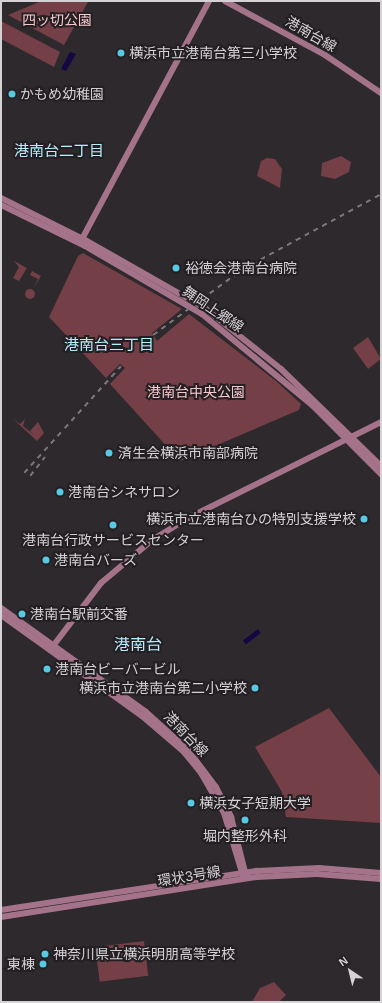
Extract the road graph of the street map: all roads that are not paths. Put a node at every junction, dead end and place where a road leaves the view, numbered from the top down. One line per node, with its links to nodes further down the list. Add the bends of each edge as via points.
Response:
1 (209, 1): 6 (street)
2 (225, 1): 3 (street, 港南台線, via 325,55)
3 (381, 93)
4 (1, 198): 6 (street, 舞岡上郷線)
5 (1, 205): 8 (street, 舞岡上郷線, via 85,246 202,314 277,373)
6 (82, 239): 8 (street, 舞岡上郷線, via 206,310 280,369)
7 (381, 422): 8 (street)
8 (348, 438): 9 (street, 舞岡上郷線); 10 (street, 舞岡上郷線); 13 (street, via 152,540 101,583)
9 (381, 466)
10 (381, 474)
11 (1, 608): 13 (street, 港南台線)
12 (1, 616): 13 (street, 港南台線)
13 (52, 648): 15 (street, 港南台線, via 146,712 188,750 216,787 228,812)
14 (381, 873): 15 (street, 環状3号線, via 319,868)
15 (244, 875): 16 (street, 環状3号線, via 316,874); 17 (street, 環状3号線); 18 (street, 環状3号線)
16 (381, 879)
17 (1, 910)
18 (1, 917)

